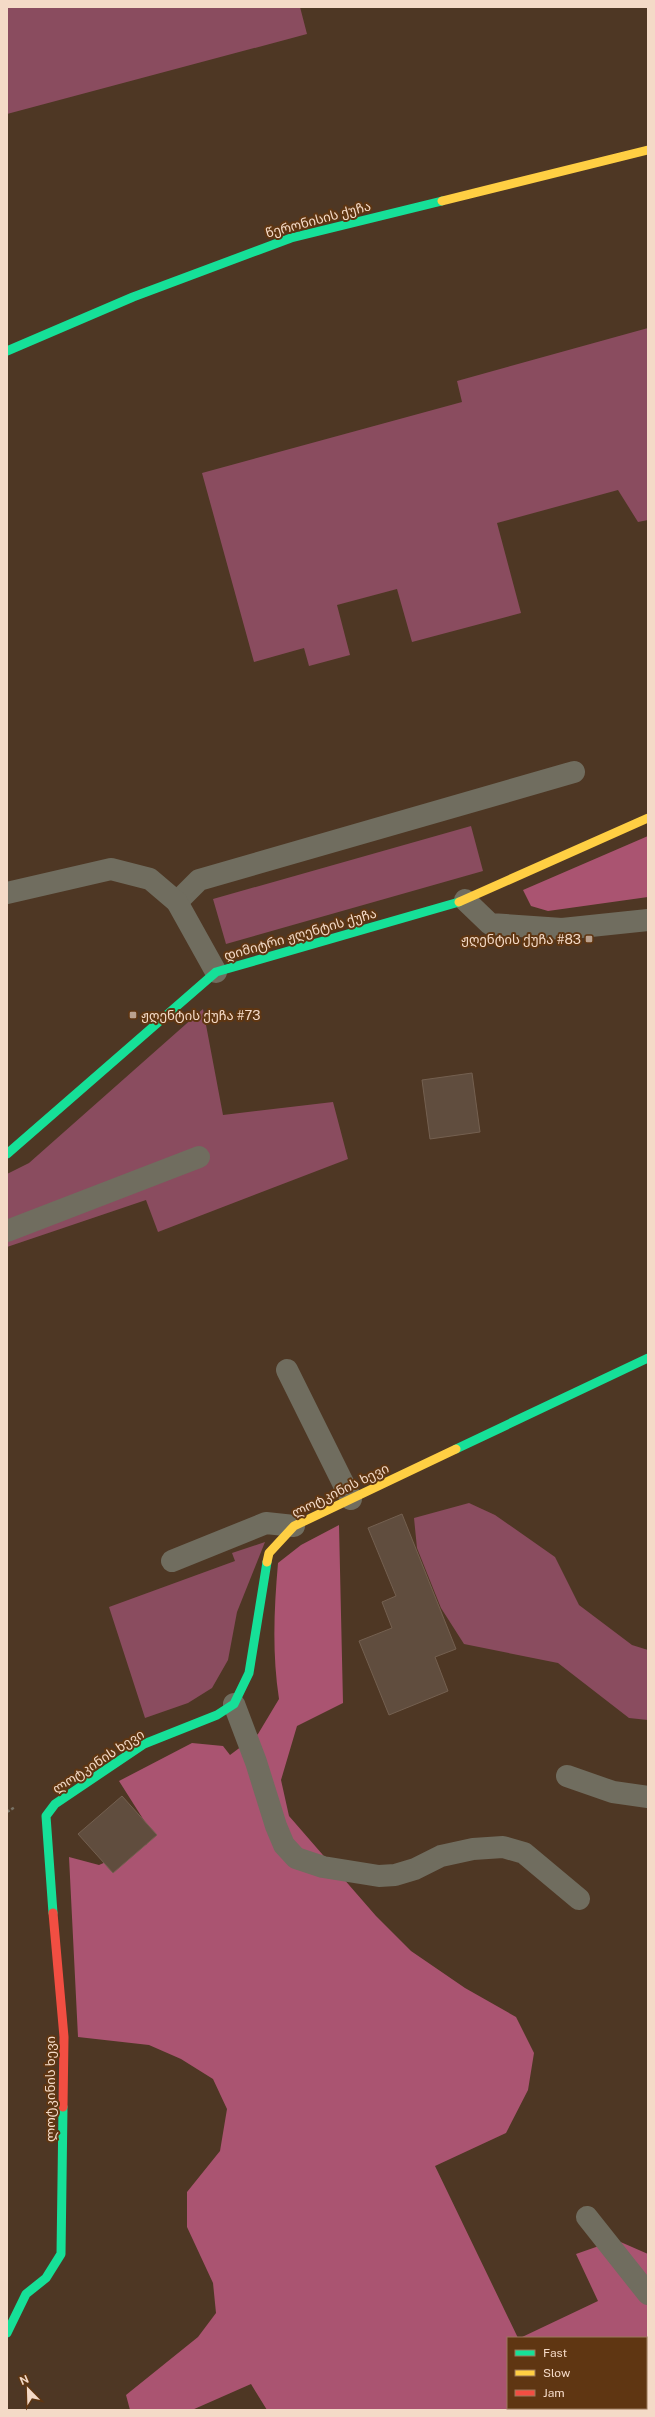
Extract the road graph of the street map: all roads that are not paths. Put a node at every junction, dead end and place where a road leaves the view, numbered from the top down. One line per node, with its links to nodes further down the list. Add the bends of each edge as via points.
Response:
1 (648, 150): 2 (street, წერონისის ქუჩა, via 292,238 133,296)
2 (7, 351)
3 (574, 772): 7 (street, via 199,880)
4 (648, 818): 6 (street, დიმიტრი ჟღენტის ქუჩა)
5 (7, 893): 7 (street, via 111,869 150,879)
6 (465, 900): 8 (street, via 490,924 562,930); 9 (street, დიმიტრი ჟღენტის ქუჩა)
7 (177, 902): 9 (street)
8 (648, 920)
9 (216, 972): 10 (street, დიმიტრი ჟღენტის ქუჩა)
10 (7, 1154)
11 (199, 1157): 12 (street)
12 (7, 1232)
13 (648, 1358): 15 (street, ლოტკინის ხევი)
14 (287, 1370): 15 (street)
15 (351, 1499): 16 (street, ლოტკინის ხევი)
16 (294, 1526): 17 (street, via 266,1523); 18 (street, ლოტკინის ხევი, via 269,1553 249,1673)
17 (172, 1560)
18 (234, 1704): 21 (street, via 276,1826 284,1845 296,1858 323,1867 379,1876 408,1871 441,1856 473,1849 503,1847 524,1853); 24 (street, ლოტკინის ხევი, via 217,1715 144,1744 55,1804 46,1816 64,2037 61,2254 46,2278 26,2294)
19 (567, 1776): 20 (street, via 613,1792)
20 (648, 1797)
21 (579, 1899)
22 (587, 2217): 23 (street)
23 (648, 2294)
24 (7, 2333)

